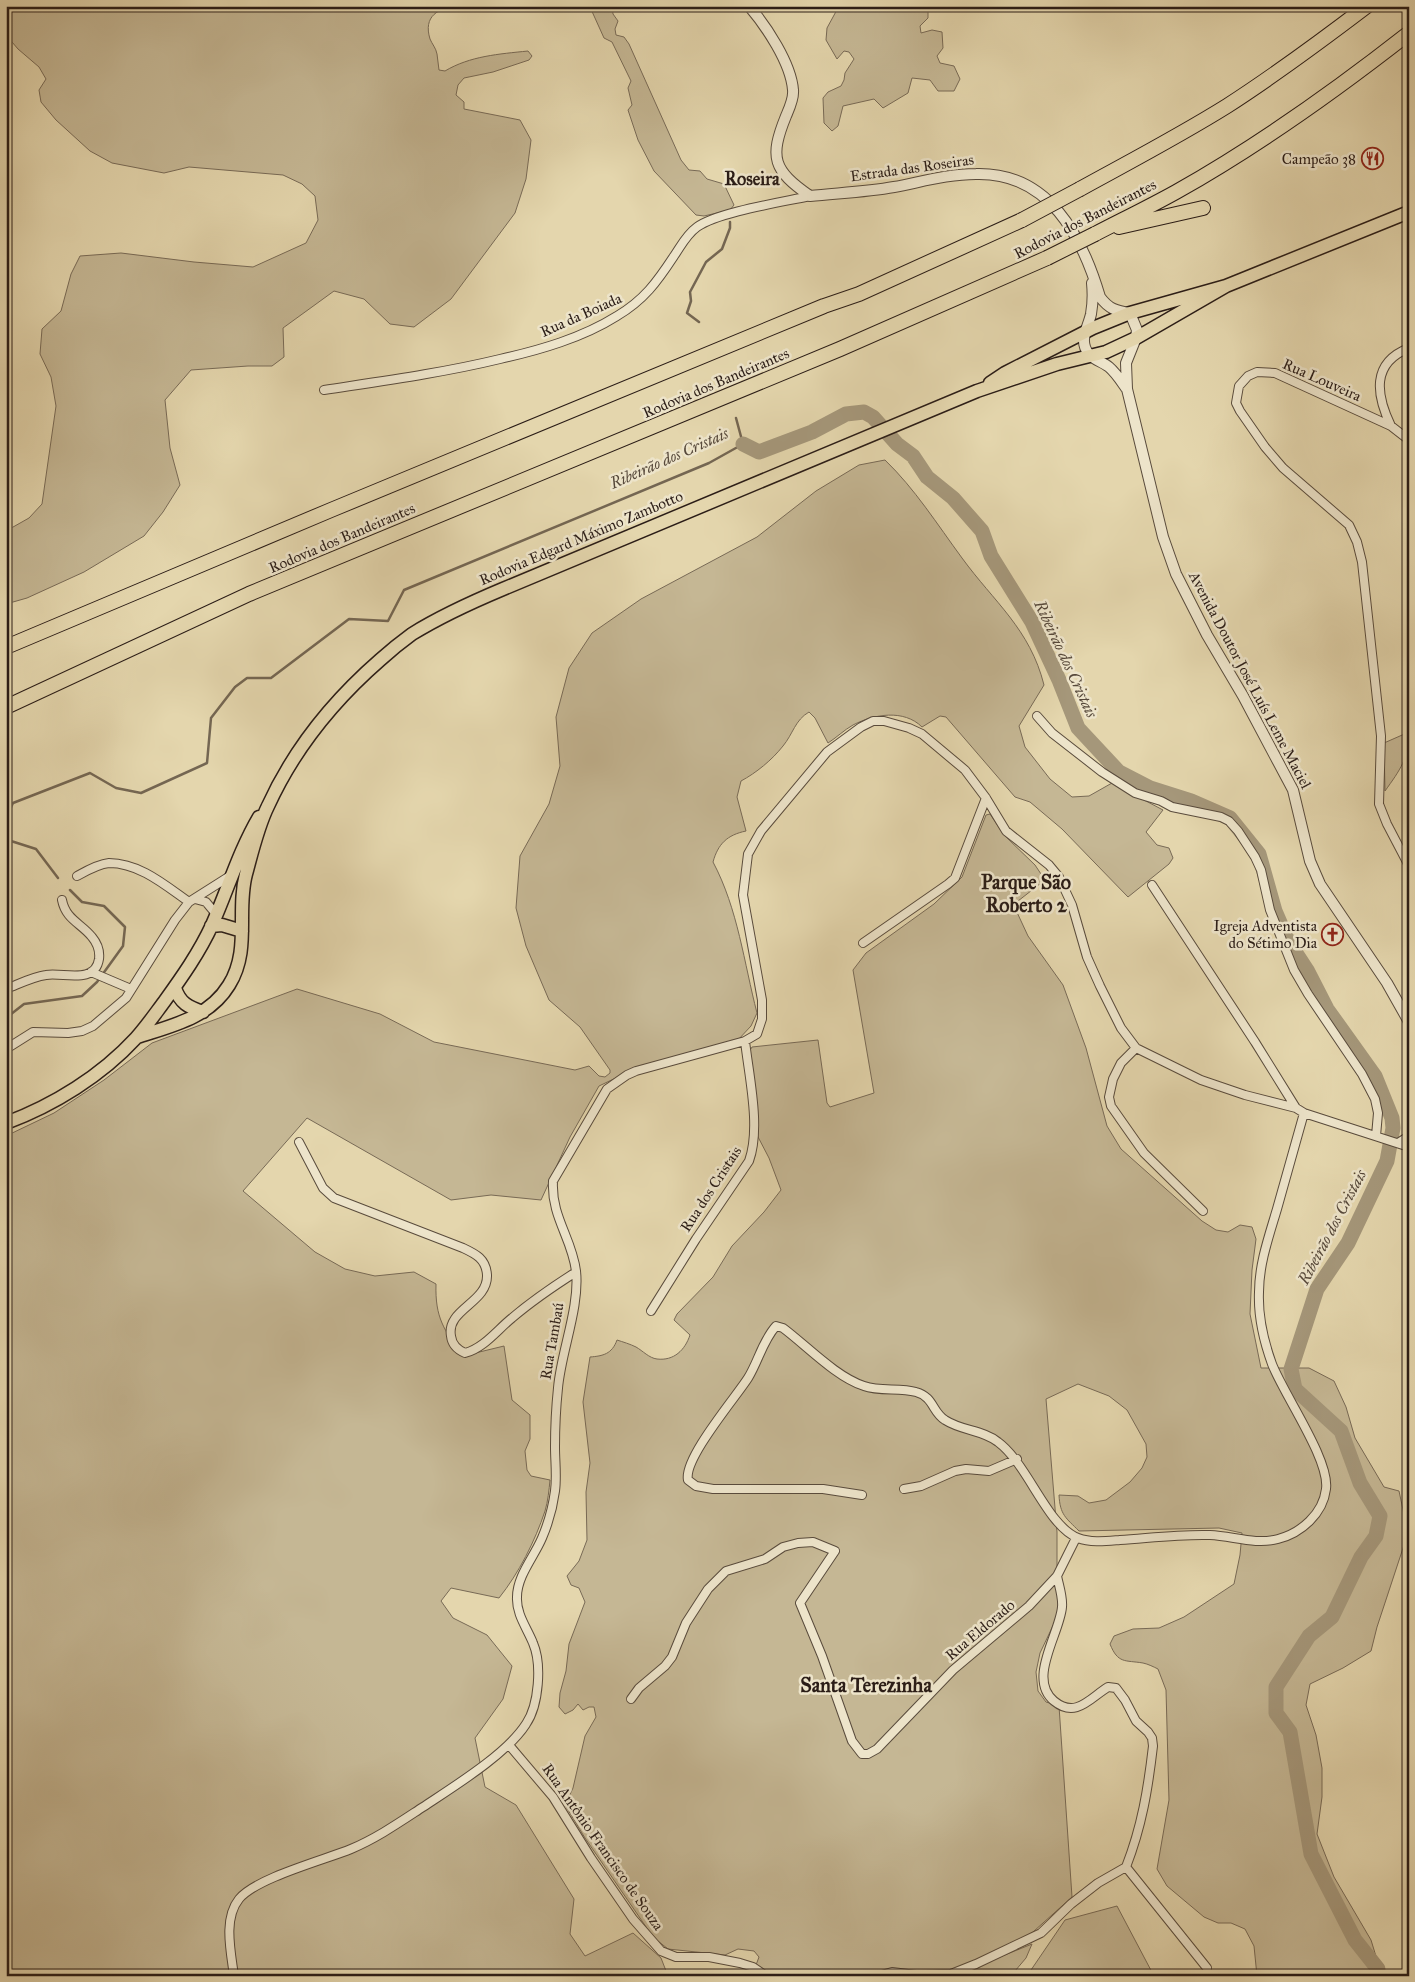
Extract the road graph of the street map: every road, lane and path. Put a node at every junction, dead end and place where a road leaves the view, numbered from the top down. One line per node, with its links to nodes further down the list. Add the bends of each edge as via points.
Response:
1 (749, 6): 4 (street, via 775,42 789,72 793,91 775,149 777,162 787,179)
2 (1367, 6): 20 (highway, Rodovia dos Bandeirantes, bridge, via 1285,68 1225,107 1022,220 859,294 340,506)
3 (1409, 33): 7 (highway, Rodovia dos Bandeirantes, via 1266,137 1176,192)
4 (810, 196): 8 (street, Estrada das Roseiras, via 892,187 956,175 1016,179 1034,189 1058,210 1074,231); 16 (street, Rua da Boiada, via 721,216 698,226 685,238 638,303 615,318 567,340 445,372)
5 (1203, 208): 7 (highway)
6 (1409, 212): 9 (main road, Rodovia Edgard Máximo Zambotto)
7 (1097, 233): 21 (highway, Rodovia dos Bandeirantes, bridge, via 831,353 248,594)
8 (1090, 269): 10 (street, Estrada das Roseiras, via 1105,304 1116,311); 11 (street, Estrada das Roseiras, via 1093,299)
9 (1226, 286): 10 (main road, Rodovia Edgard Máximo Zambotto); 12 (main road, Rodovia Edgard Máximo Zambotto)
10 (1130, 313): 11 (main road, Rodovia Edgard Máximo Zambotto); 12 (street, via 1137,330)
11 (1084, 332): 14 (street, via 1084,345); 17 (main road, Rodovia Edgard Máximo Zambotto)
12 (1136, 338): 14 (main road, Rodovia Edgard Máximo Zambotto); 15 (street, Avenida Doutor José Luís Leme Maciel, via 1126,363)
13 (1409, 348): 18 (street, via 1389,359 1382,370 1381,406)
14 (1092, 357): 15 (street, Avenida Doutor José Luís Leme Maciel, via 1116,373); 17 (main road, Rodovia Edgard Máximo Zambotto, via 1057,364)
15 (1127, 389): 39 (street, Avenida Doutor José Luís Leme Maciel, via 1163,537 1176,574 1294,790 1314,873)
16 (324, 390)
17 (977, 391): 24 (main road, Rodovia Edgard Máximo Zambotto, via 488,595 411,635 365,673 328,710)
18 (1391, 426): 19 (street, Rua Louveira); 25 (street, Rua Louveira, via 1275,373 1266,371 1248,376 1239,386 1236,403 1249,426 1297,480 1349,525 1357,542 1362,562 1381,736 1379,804)
19 (1409, 440)
20 (6, 647)
21 (6, 707)
22 (1037, 716): 48 (street, via 1052,733 1135,793 1172,807 1221,817 1238,831 1261,870 1270,910 1294,970 1375,1099)
23 (986, 798): 33 (street, via 955,878); 41 (street, via 965,770 930,740 895,723 873,721 827,752 761,831 748,854 743,895 762,1000 762,1019 757,1034); 42 (street, via 1006,831 1049,865 1059,877 1072,904 1087,957 1100,986 1121,1028)
24 (267, 807): 26 (main road, Rodovia Edgard Máximo Zambotto, via 249,833); 32 (main road, Rodovia Edgard Máximo Zambotto, via 246,875)
25 (1409, 866)
26 (233, 874): 30 (street); 31 (main road, Rodovia Edgard Máximo Zambotto)
27 (77, 876): 30 (street, via 108,863 123,865 141,870)
28 (1152, 885): 44 (street)
29 (62, 900): 34 (street, via 64,910 96,943 100,956)
30 (192, 901): 31 (street, via 206,902); 36 (street)
31 (213, 920): 32 (main road); 35 (main road, Rodovia Edgard Máximo Zambotto, via 193,961)
32 (242, 931): 38 (main road, Rodovia Edgard Máximo Zambotto, via 241,960 229,985 216,1002)
33 (863, 943)
34 (91, 972): 36 (street); 37 (street, via 81,975 48,974)
35 (175, 988): 38 (main road, via 184,1004); 40 (main road, Rodovia Edgard Máximo Zambotto)
36 (131, 989): 43 (street, via 126,998 93,1026 68,1033 33,1032)
37 (6, 990)
38 (202, 1012): 40 (main road, Rodovia Edgard Máximo Zambotto, via 178,1024)
39 (1409, 1022)
40 (137, 1037): 46 (main road, Rodovia Edgard Máximo Zambotto, via 85,1082 39,1110)
41 (745, 1042): 53 (street, Rua Tambaú, via 636,1071 607,1089 554,1181 555,1211); 54 (street, Rua dos Cristais, via 755,1132 751,1156)
42 (1136, 1048): 44 (street, via 1202,1080); 52 (street, via 1113,1079 1109,1097 1111,1106 1144,1153)
43 (6, 1049)
44 (1296, 1108): 45 (street)
45 (1304, 1113): 48 (street); 58 (street, via 1267,1243 1259,1292 1272,1364 1313,1443 1324,1472 1327,1488 1315,1517 1280,1539 1262,1542 1213,1535 1096,1541)
46 (6, 1123)
47 (1409, 1136): 50 (street)
48 (1379, 1137): 50 (street)
49 (299, 1142): 53 (street, via 323,1188 334,1198 463,1248 483,1261 487,1279 484,1288 451,1325 452,1341 458,1350 465,1353 478,1347)
50 (1397, 1143): 51 (street)
51 (1409, 1147)
52 (1203, 1212)
53 (576, 1272): 61 (street, Rua Tambaú, via 572,1317 558,1385 555,1492 542,1538 526,1568 516,1597 538,1660 536,1691 527,1724)
54 (650, 1310)
55 (1017, 1460): 56 (street, via 988,1471 955,1471 921,1486); 57 (street, via 990,1436 942,1419 927,1396 913,1391 863,1386 776,1326 748,1378 706,1437 687,1471 688,1480 696,1486 713,1489 823,1489); 58 (street, via 1048,1509)
56 (904, 1488)
57 (862, 1495)
58 (1076, 1538): 59 (street, Rua Eldorado)
59 (1057, 1576): 60 (street, Rua Eldorado, via 1013,1621 953,1670 887,1739 868,1754 862,1754 852,1742 800,1603 835,1551 813,1542 798,1542 765,1559 726,1571 708,1589 686,1622 672,1658); 62 (street, via 1063,1605 1046,1657 1044,1686 1049,1696 1072,1708 1084,1706 1108,1688 1116,1688 1136,1721 1152,1738 1146,1802)
60 (631, 1699)
61 (509, 1745): 64 (street, Rua Tambaú, via 455,1786 368,1841 269,1880 240,1898 230,1923); 65 (street, Rua Antônio Francisco de Souza, via 553,1797 633,1919 661,1951 676,1957 709,1957 753,1966)
62 (1126, 1867): 63 (street); 66 (street, via 1098,1883 1041,1933 976,1964 951,1974 892,1972)
63 (1207, 1968)
64 (234, 1976)
65 (766, 1976)
66 (878, 1976)

